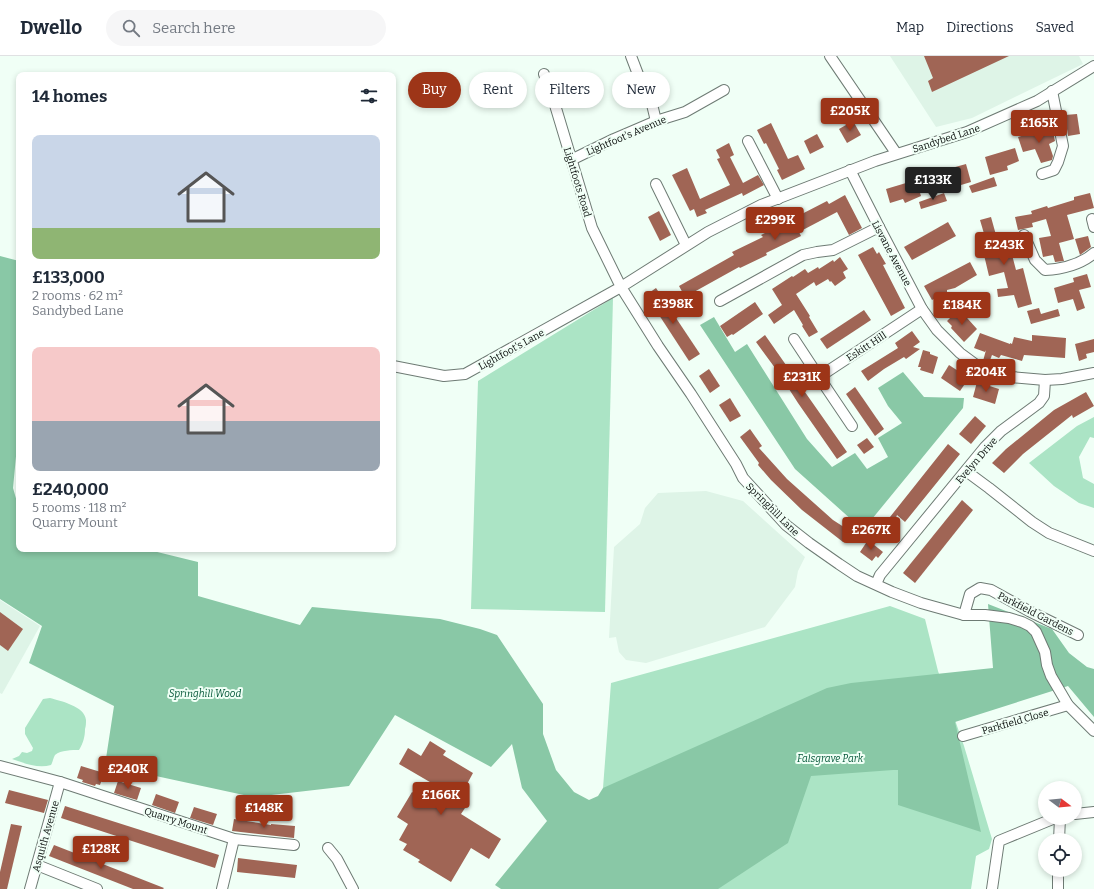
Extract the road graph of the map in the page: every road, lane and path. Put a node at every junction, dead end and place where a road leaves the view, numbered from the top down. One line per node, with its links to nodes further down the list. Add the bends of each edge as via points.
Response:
1 (631, 56): 7 (street, via 650,96)
2 (830, 56): 9 (street)
3 (1094, 66): 5 (street, Sandybed Lane)
4 (724, 90): 7 (street, Lightfoot's Avenue, via 685,112)
5 (1052, 91): 9 (street, Sandybed Lane, via 1037,101 967,132); 12 (street, via 1063,146 1054,170)
6 (555, 108): 10 (street, Lightfoots Road)
7 (656, 121): 10 (street, Lightfoot's Avenue, via 614,138)
8 (748, 141): 14 (street)
9 (896, 153): 11 (street, Sandybed Lane)
10 (571, 160): 19 (street, Lightfoots Road, via 592,228)
11 (850, 170): 14 (street, Sandybed Lane); 15 (street, Lisvane Avenue)
12 (1042, 174)
13 (656, 184): 17 (street)
14 (778, 199): 17 (street, via 761,205)
15 (878, 228): 20 (street, via 833,250 803,255 758,285); 21 (street, Lisvane Avenue)
16 (1024, 235): 18 (street, via 1035,260 1045,270 1062,269 1083,261)
17 (686, 245): 19 (street)
18 (1094, 253)
19 (621, 286): 23 (street, Lightfoot's Lane, via 465,374 444,376); 30 (street, Springhill Lane, via 658,346 692,394 743,478 786,525 857,576)
20 (720, 301)
21 (922, 309): 25 (street, Eskitt Hill); 26 (street, Lisvane Avenue, via 936,330 979,367 1011,377)
22 (794, 339): 25 (street)
23 (396, 367)
24 (1094, 373): 26 (street)
25 (819, 377): 27 (street)
26 (1045, 380): 28 (street, Evelyn Drive, via 1044,396 1039,402 985,447)
27 (852, 426)
28 (966, 471): 29 (street, via 1048,533); 30 (street, Evelyn Drive, via 880,575)
29 (1094, 551)
30 (876, 584): 31 (street, Springhill Lane, via 920,603)
31 (964, 615): 32 (street, Parkfield Gardens, via 970,594 980,588 991,590); 33 (street, Springhill Lane, via 1009,618 1030,626 1046,652 1051,676)
32 (1078, 635)
33 (1068, 705): 34 (street, Springhill Lane); 35 (street, Parkfield Close)
34 (1094, 731)
35 (963, 736)
36 (0, 766): 37 (street, Quarry Mount)
37 (60, 782): 41 (street, Quarry Mount); 44 (street, Asquith Avenue)
38 (1094, 812): 39 (street)
39 (1082, 813)
40 (1038, 825): 50 (street, via 999,841)
41 (234, 839): 42 (street, Quarry Mount); 48 (street)
42 (294, 845)
43 (328, 848): 49 (street, via 337,859)
44 (37, 865): 46 (street, Asquith Avenue); 47 (street)
45 (1058, 877): 51 (street)
46 (30, 889)
47 (97, 889)
48 (222, 889)
49 (352, 889)
50 (992, 889)
51 (1058, 889)

